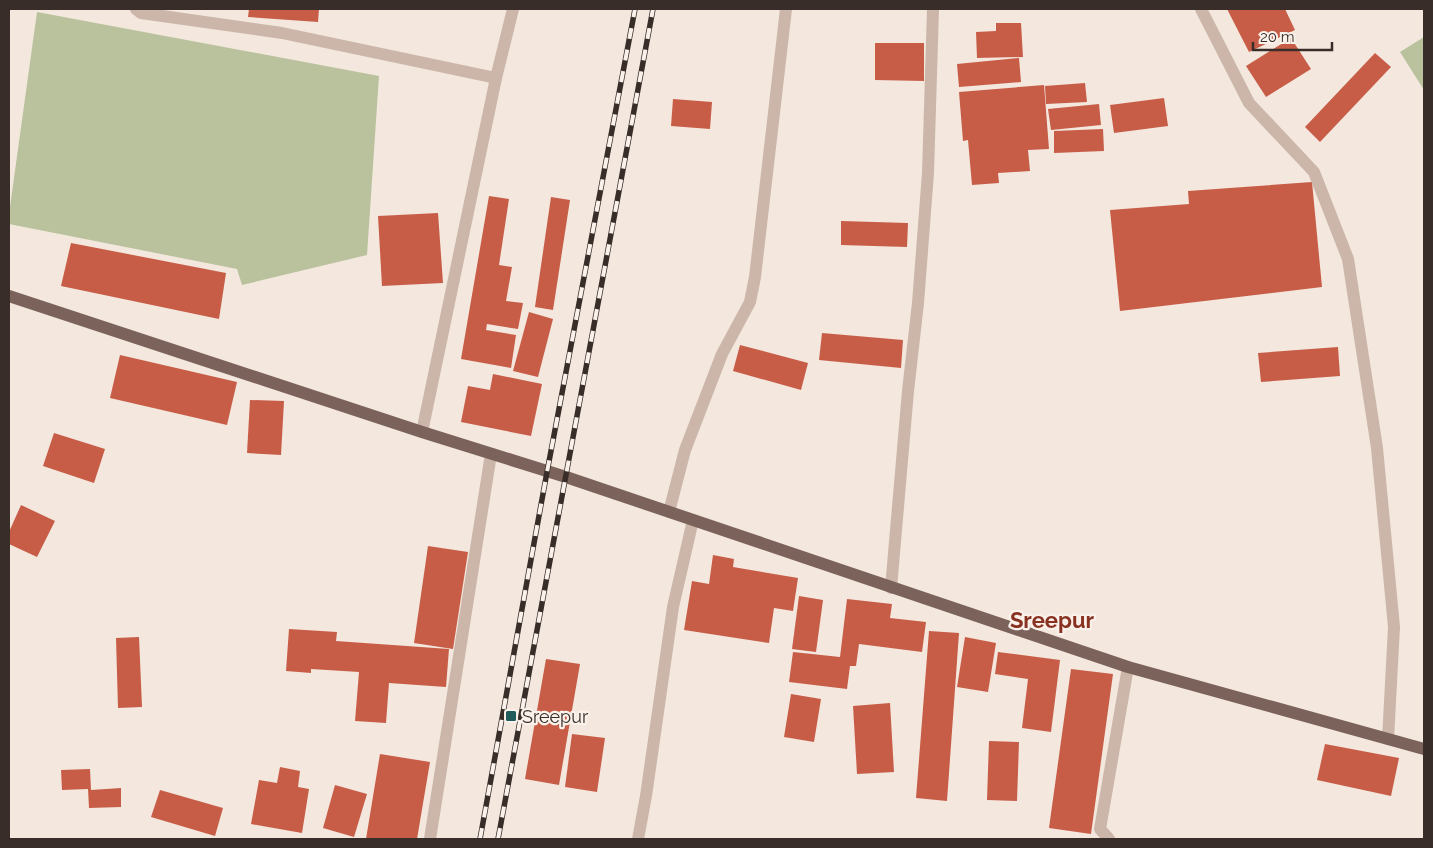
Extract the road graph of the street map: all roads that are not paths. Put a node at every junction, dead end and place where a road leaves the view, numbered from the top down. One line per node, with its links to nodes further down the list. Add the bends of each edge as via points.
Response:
1 (136, 9): 6 (street, via 141,13 282,34)
2 (513, 9): 6 (street)
3 (786, 9): 10 (street, via 750,302 719,362 685,450)
4 (933, 9): 12 (street, via 928,173)
5 (1201, 9): 14 (street, via 1250,102 1314,172 1348,259 1377,448 1394,627)
6 (496, 78): 8 (street)
7 (9, 296): 8 (main road)
8 (422, 432): 9 (main road)
9 (490, 454): 10 (main road); 17 (street)
10 (668, 512): 11 (main road)
11 (693, 520): 12 (main road); 18 (street, via 673,607)
12 (891, 588): 13 (main road)
13 (1128, 667): 14 (main road); 16 (street)
14 (1388, 739): 15 (main road)
15 (1424, 749)
16 (1099, 834): 19 (street)
17 (430, 839)
18 (638, 839)
19 (1109, 839)

